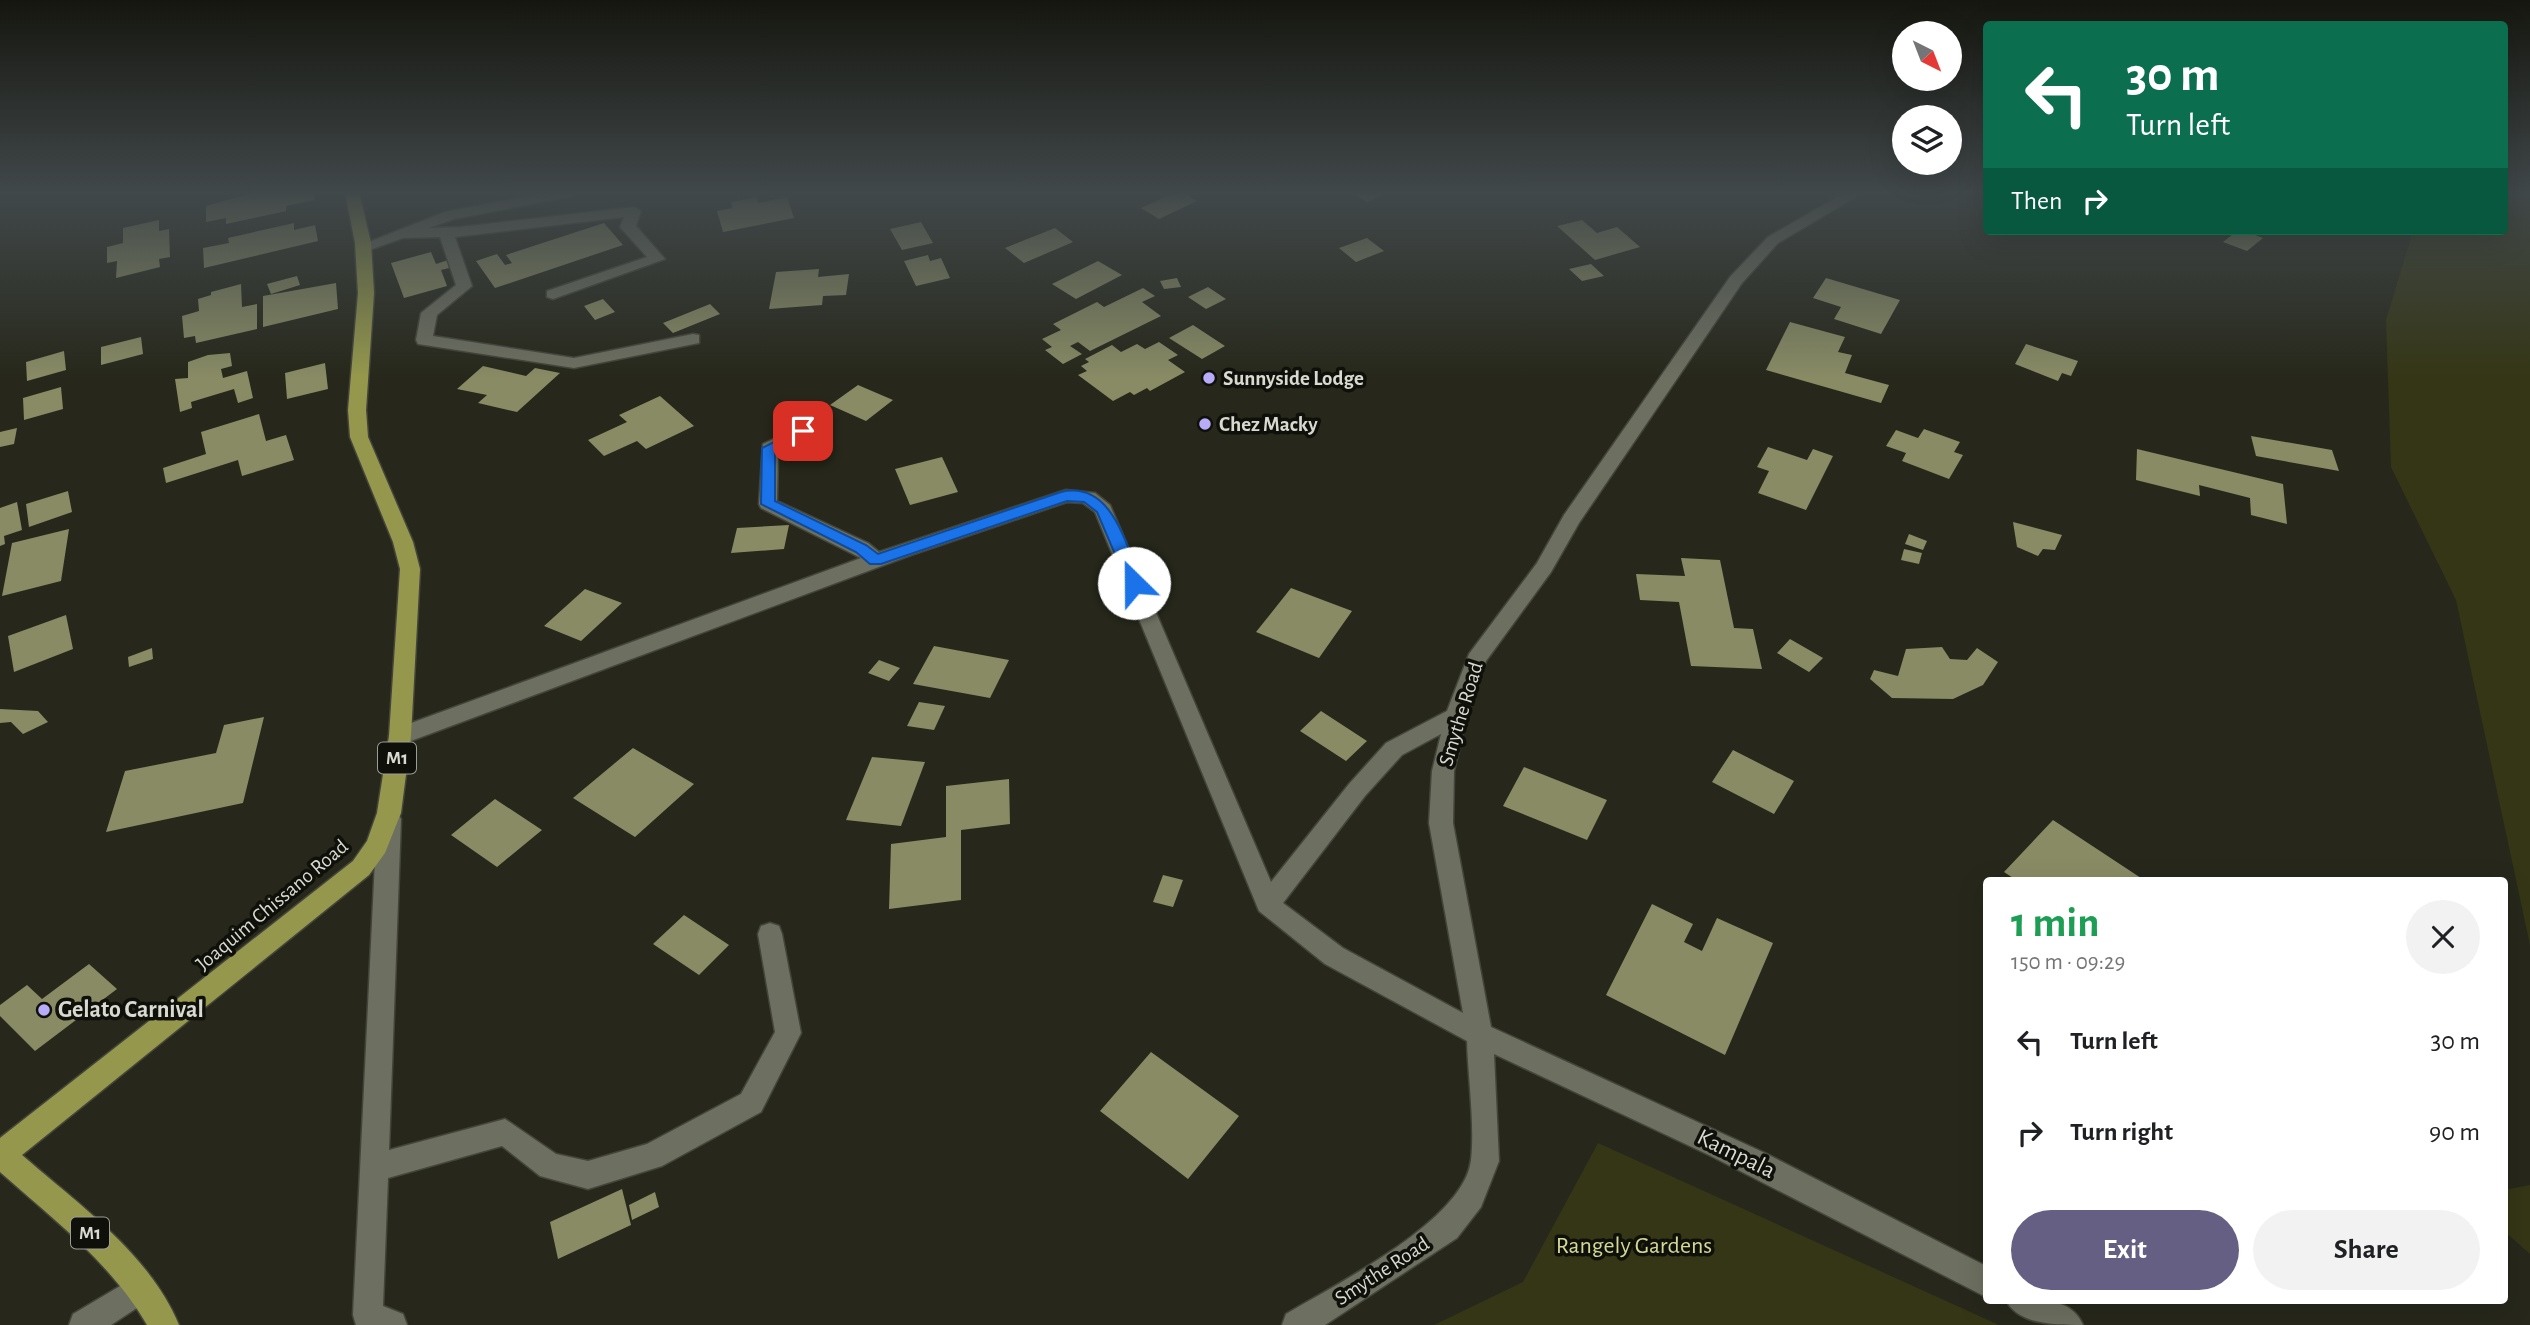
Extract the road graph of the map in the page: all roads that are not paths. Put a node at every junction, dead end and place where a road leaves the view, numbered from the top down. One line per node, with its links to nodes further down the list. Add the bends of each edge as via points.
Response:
1 (363, 254): 10 (highway, Joaquim Chissano Road / M1, via 366,293 359,437 410,569)
2 (453, 254): 6 (street, via 464,286 429,313 424,340 574,363)
3 (652, 254): 5 (street, via 657,259)
4 (1760, 254): 9 (street, Smythe Road, via 1736,280 1570,520 1544,567 1476,659)
5 (553, 294)
6 (693, 338)
7 (820, 423): 8 (street, via 769,448 768,504 861,548)
8 (876, 560): 10 (street); 12 (street, via 1066,496 1088,497 1103,509)
9 (1456, 716): 12 (street, via 1394,749); 14 (street, Smythe Road, via 1443,771 1441,823)
10 (400, 736): 11 (highway, Joaquim Chissano Road / M1)
11 (389, 813): 15 (highway, Joaquim Chissano Road / M1, via 377,846 361,868); 16 (street)
12 (1268, 904): 14 (street, Kampala, via 1328,955)
13 (770, 934): 16 (street, via 788,1033 751,1103 652,1156 588,1175 550,1166 505,1132)
14 (1480, 1036): 17 (street, Kampala, via 1679,1126); 23 (street, Smythe Road, via 1485,1161 1471,1197 1447,1228)
15 (1, 1155): 18 (highway, M1, via 106,1247)
16 (374, 1168): 20 (street)
17 (1983, 1280)
18 (142, 1288): 21 (street); 22 (highway, M1)
19 (2029, 1304): 24 (street)
20 (377, 1321)
21 (84, 1325)
22 (164, 1325)
23 (1297, 1325)
24 (2068, 1325)

